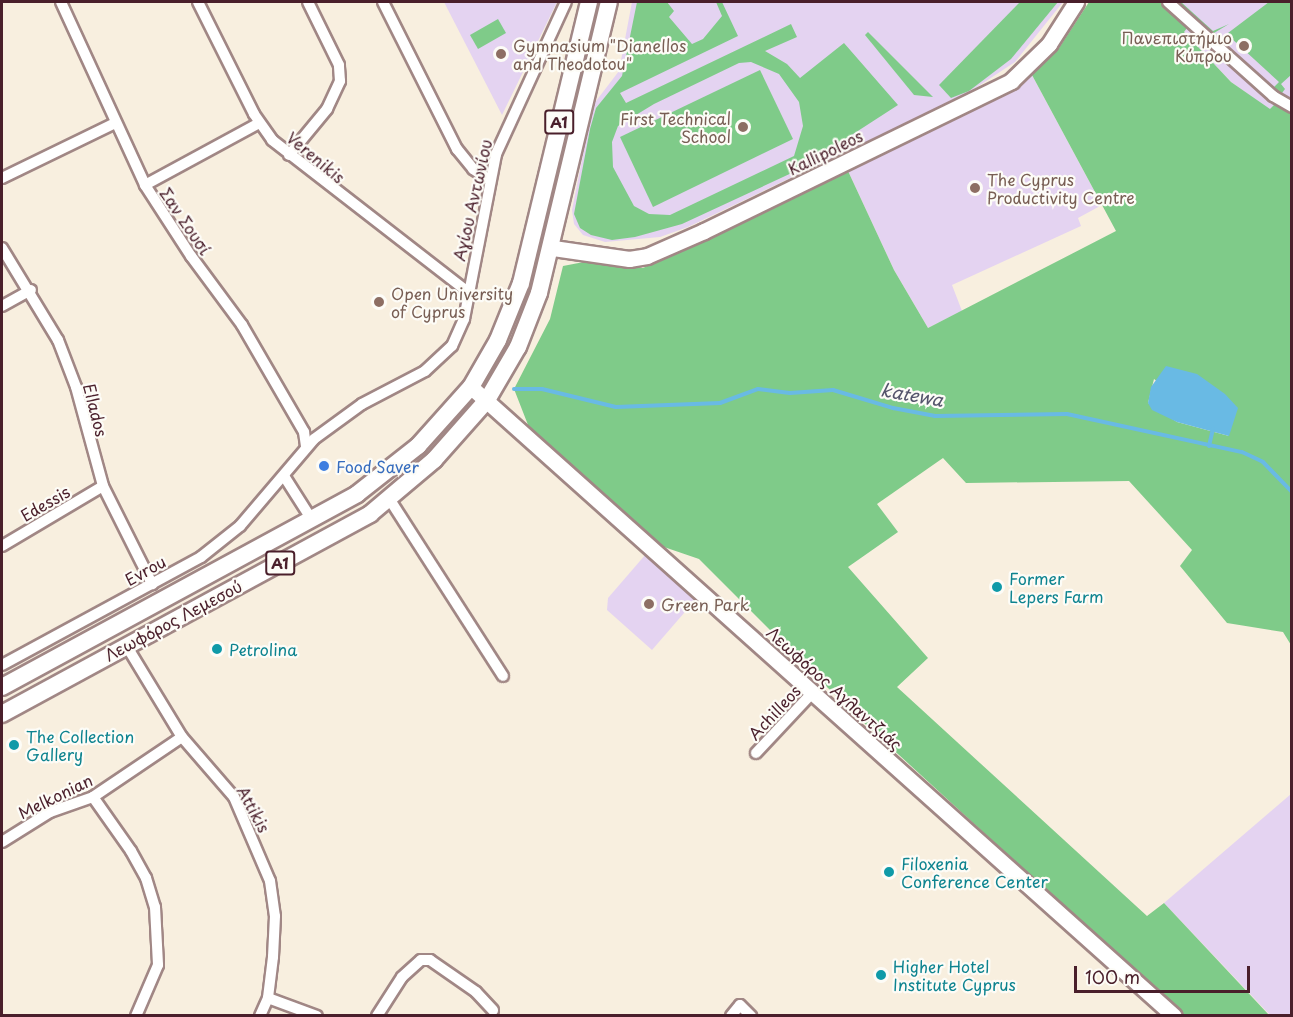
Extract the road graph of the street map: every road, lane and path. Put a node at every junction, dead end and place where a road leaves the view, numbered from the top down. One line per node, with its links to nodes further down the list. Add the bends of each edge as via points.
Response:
1 (61, 2): 12 (street, Σαν Σουσί)
2 (198, 2): 11 (street, Verenikis)
3 (308, 2): 13 (street, via 339,65 340,81 327,109)
4 (383, 2): 15 (street, via 457,149 473,169)
5 (566, 2): 15 (street, Αγίου Αντωνίου, via 503,133)
6 (588, 2): 22 (main road, Λεωφόρος Λεμεσού / A1, via 521,283 498,340)
7 (609, 2): 18 (main road, Λεωφόρος Λεμεσού / A1)
8 (1076, 2): 18 (main road, Kallipoleos, via 1049,44 1011,81 704,231 647,256 629,259)
9 (1168, 2): 10 (street, via 1273,96)
10 (1292, 107)
11 (259, 123): 13 (street, Verenikis); 16 (street)
12 (113, 124): 14 (street); 16 (street, Σαν Σουσί)
13 (289, 155): 20 (street, Verenikis)
14 (2, 178)
15 (490, 180): 20 (street, Αγίου Αντωνίου)
16 (145, 185): 24 (street, Σαν Σουσί, via 242,325 304,432)
17 (2, 248): 19 (street, Ellados)
18 (552, 248): 23 (main road, Λεωφόρος Λεμεσού / A1, via 518,347)
19 (31, 290): 21 (street); 26 (street, Ellados, via 67,361)
20 (466, 291): 24 (street, Αγίου Αντωνίου, via 458,336 446,354 424,372 362,404)
21 (2, 306)
22 (471, 387): 23 (main road, Λεωφόρος Αγλαντζιάς); 28 (main road, Λεωφόρος Λεμεσού / A1, via 418,446 388,471)
23 (487, 400): 27 (main road, Λεωφόρος Λεμεσού / A1, via 434,460); 35 (main road, Λεωφόρος Αγλαντζιάς)
24 (306, 446): 25 (street, Αγίου Αντωνίου)
25 (284, 476): 28 (street); 30 (street, Evrou, via 226,539)
26 (103, 486): 29 (street, Edessis); 30 (street, Ellados)
27 (390, 500): 31 (main road, Λεωφόρος Λεμεσού / A1); 33 (street)
28 (312, 520): 34 (main road, Λεωφόρος Λεμεσού / A1)
29 (2, 546)
30 (152, 584): 32 (street, Evrou)
31 (126, 645): 36 (main road, Λεωφόρος Λεμεσού / A1); 37 (street, Attikis)
32 (2, 665)
33 (503, 676)
34 (2, 687)
35 (813, 692): 38 (street, Achilleos); 49 (main road, Λεωφόρος Αγλαντζιάς)
36 (2, 714)
37 (182, 737): 39 (street, Melkonian); 41 (street, Attikis, via 234,797 270,881 275,916)
38 (756, 753)
39 (93, 797): 40 (street, Melkonian, via 50,813); 43 (street, via 131,851 146,878 155,907 158,965)
40 (2, 842)
41 (268, 998): 44 (street, Attikis); 45 (street)
42 (493, 1010): 46 (street, via 476,992 430,960 421,960 402,977)
43 (136, 1016)
44 (260, 1016)
45 (317, 1016)
46 (377, 1016)
47 (731, 1016): 48 (street, via 740,1005)
48 (751, 1016)
49 (1174, 1016)

